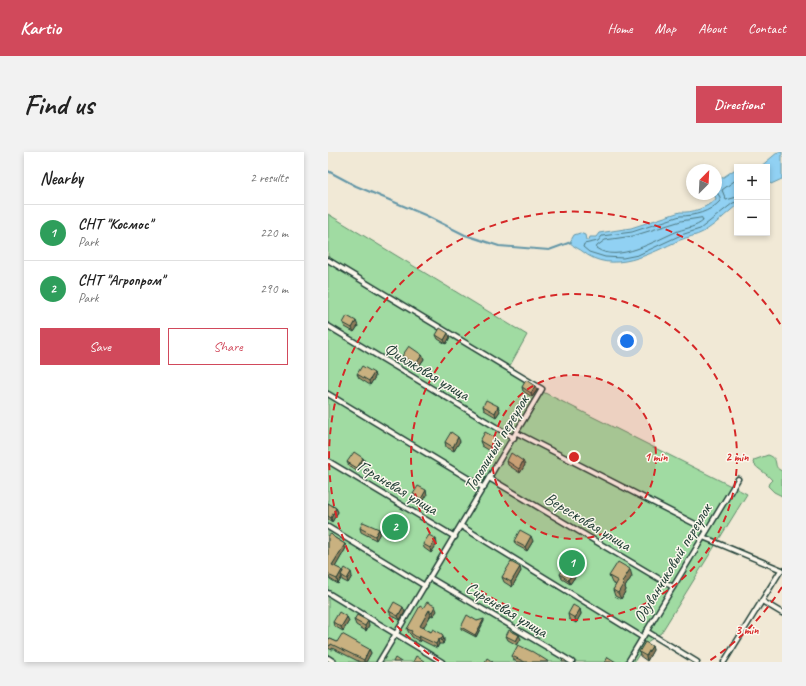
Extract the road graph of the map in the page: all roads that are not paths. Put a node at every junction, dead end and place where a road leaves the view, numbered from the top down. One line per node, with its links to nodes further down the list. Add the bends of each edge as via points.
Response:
1 (328, 260): 4 (lane, Тополиный переулок, via 542,389)
2 (328, 326): 5 (lane, Фиалковая улица)
3 (328, 394): 9 (lane)
4 (516, 433): 5 (lane, Тополиный переулок); 12 (lane)
5 (514, 438): 7 (lane, Тополиный переулок)
6 (328, 461): 13 (lane, Гераневая улица)
7 (489, 478): 9 (lane, Тополиный переулок); 18 (lane, Вересковая улица)
8 (738, 479): 12 (lane, Одуванчиковый переулок)
9 (484, 488): 10 (lane, Тополиный переулок)
10 (461, 526): 13 (lane, Тополиный переулок); 24 (lane)
11 (328, 527): 17 (lane)
12 (707, 530): 14 (lane, Одуванчиковый переулок)
13 (455, 537): 16 (lane, Тополиный переулок)
14 (703, 537): 15 (lane); 18 (lane, Одуванчиковый переулок)
15 (782, 570): 20 (lane)
16 (430, 578): 17 (lane, Тополиный переулок); 29 (lane, Сиреневая улица)
17 (425, 586): 23 (lane, Тополиный переулок)
18 (673, 587): 22 (lane, Одуванчиковый переулок)
19 (328, 593): 23 (lane)
20 (762, 601): 21 (lane); 32 (lane)
21 (782, 613)
22 (646, 631): 24 (lane, Одуванчиковый переулок); 31 (lane)
23 (396, 635): 27 (lane, Тополиный переулок); 28 (lane)
24 (642, 637): 30 (lane, Одуванчиковый переулок)
25 (328, 658): 26 (lane)
26 (334, 662)
27 (379, 662)
28 (442, 662)
29 (572, 662)
30 (628, 662)
31 (697, 662)
32 (724, 662)

